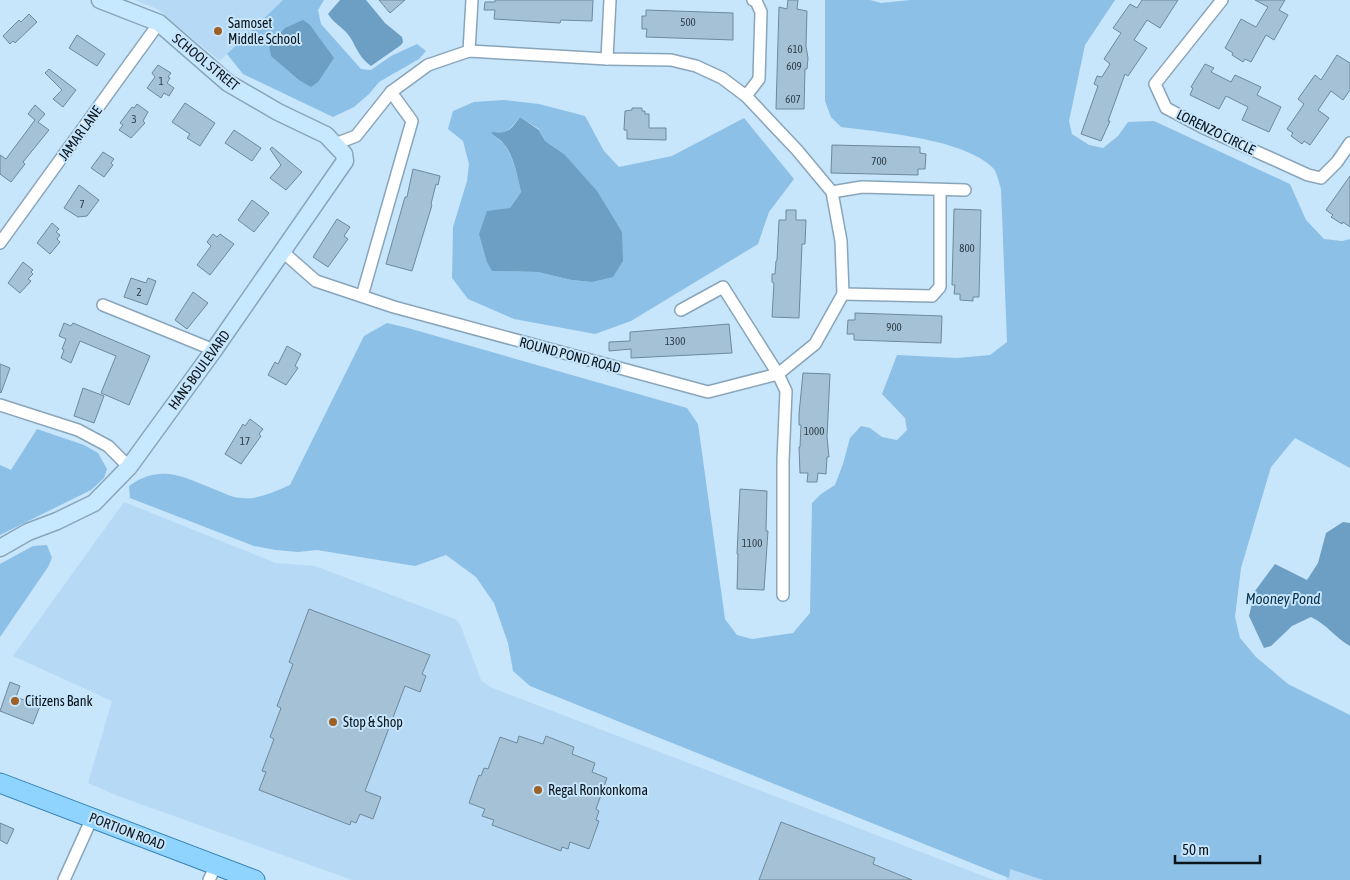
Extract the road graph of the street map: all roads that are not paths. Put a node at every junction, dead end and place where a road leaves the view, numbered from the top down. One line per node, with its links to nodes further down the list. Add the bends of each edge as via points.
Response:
1 (100, 0): 6 (street, SCHOOL STREET)
2 (472, 0): 7 (street)
3 (610, 0): 8 (street)
4 (754, 0): 10 (street, via 760,12 759,79)
5 (1222, 0): 11 (street, LORENZO CIRCLE, via 1155,84 1166,108 1308,175 1321,178)
6 (160, 23): 12 (street, SCHOOL STREET, via 228,83 326,135); 16 (street, JAMAR LANE)
7 (469, 51): 8 (street); 9 (street, via 428,65)
8 (607, 59): 10 (street, via 671,60 696,66 722,78)
9 (391, 92): 12 (street, via 356,136); 19 (street, via 412,121)
10 (746, 96): 15 (street)
11 (1350, 143)
12 (336, 144): 17 (street, HANS BOULEVARD, via 344,154 345,162)
13 (940, 190): 14 (street); 15 (street, via 862,187); 18 (street, via 940,287 932,296)
14 (965, 190)
15 (832, 192): 18 (street, via 841,241)
16 (0, 243)
17 (283, 252): 19 (street, ROUND POND ROAD, via 316,281); 22 (street, HANS BOULEVARD)
18 (843, 294): 23 (street, ROUND POND ROAD, via 815,344)
19 (362, 296): 23 (street, ROUND POND ROAD, via 708,392)
20 (103, 305): 22 (street)
21 (681, 310): 23 (street, via 722,288)
22 (214, 350): 25 (street, HANS BOULEVARD)
23 (778, 374): 27 (street, via 786,391)
24 (0, 405): 25 (street, via 78,430 108,446)
25 (128, 467): 26 (street, HANS BOULEVARD, via 94,503)
26 (0, 548)
27 (783, 595)
28 (0, 783): 29 (main road, PORTION ROAD)
29 (92, 818): 30 (main road, PORTION ROAD); 31 (street)
30 (213, 873): 32 (main road, PORTION ROAD)
31 (64, 880)
32 (255, 880)

